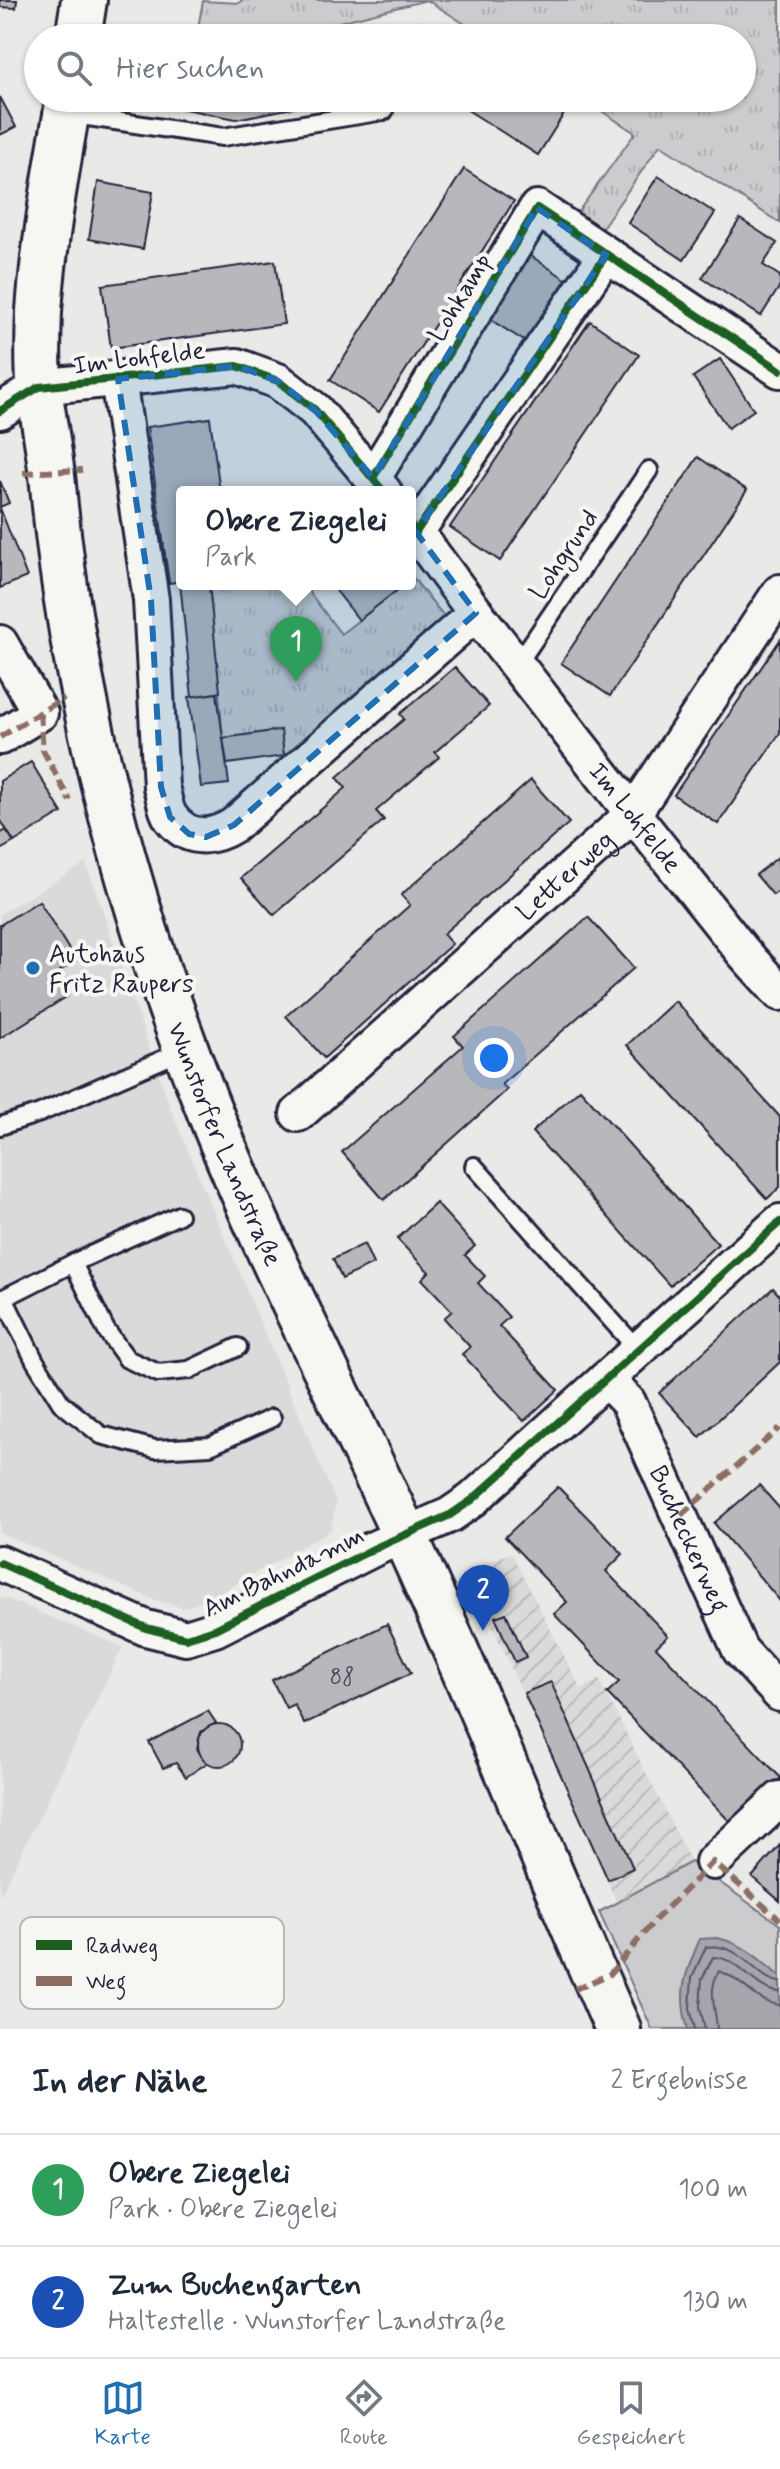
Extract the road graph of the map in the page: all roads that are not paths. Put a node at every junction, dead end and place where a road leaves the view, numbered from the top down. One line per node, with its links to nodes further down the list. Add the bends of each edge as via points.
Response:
1 (84, 0): 2 (main road)
2 (80, 24)
3 (67, 112): 9 (main road, Wunstorfer Landstraße, via 39,311)
4 (98, 112): 5 (lane, via 223,137)
5 (378, 112)
6 (606, 255): 7 (street, Lohkamp); 12 (street, Lohkamp, via 537,208); 13 (street)
7 (780, 370)
8 (118, 379): 9 (street, Im Lohfelde); 12 (street, Im Lohfelde, via 237,366 278,381 315,410); 16 (street, via 151,600 161,787 170,817 189,834 206,837 234,825)
9 (39, 387): 10 (street); 22 (main road, Wunstorfer Landstraße, via 68,614 96,750)
10 (0, 411)
11 (649, 470): 18 (lane, Lohgrund)
12 (378, 485)
13 (416, 524)
14 (416, 532): 16 (street, Im Lohfelde)
15 (780, 592): 20 (street, Letterweg)
16 (476, 613): 18 (street, Im Lohfelde)
17 (0, 643): 19 (street, via 40,713)
18 (517, 665): 20 (street, Im Lohfelde)
19 (0, 737)
20 (633, 814): 21 (street, Im Lohfelde); 23 (street, Letterweg)
21 (780, 993)
22 (185, 1049): 24 (lane); 34 (main road, Wunstorfer Landstraße, via 256,1219)
23 (298, 1114)
24 (0, 1126)
25 (474, 1166): 31 (lane)
26 (179, 1215): 28 (lane)
27 (780, 1222): 31 (street, Am Bahndamm)
28 (73, 1263): 29 (lane); 30 (lane, via 106,1330 127,1359 158,1373 189,1370)
29 (2, 1299): 33 (lane, via 61,1403 101,1435 155,1449 210,1446)
30 (238, 1347)
31 (638, 1350): 32 (street, Am Bahndamm)
32 (606, 1379): 34 (street, Am Bahndamm, via 472,1500); 36 (street, Bucheckerweg, via 628,1402 740,1650)
33 (272, 1418)
34 (405, 1535): 35 (street, Am Bahndamm, via 215,1629 186,1638 146,1628); 39 (main road, Wunstorfer Landstraße)
35 (0, 1563)
36 (780, 1694)
37 (780, 1799): 38 (street)
38 (713, 1862)
39 (618, 2029)

